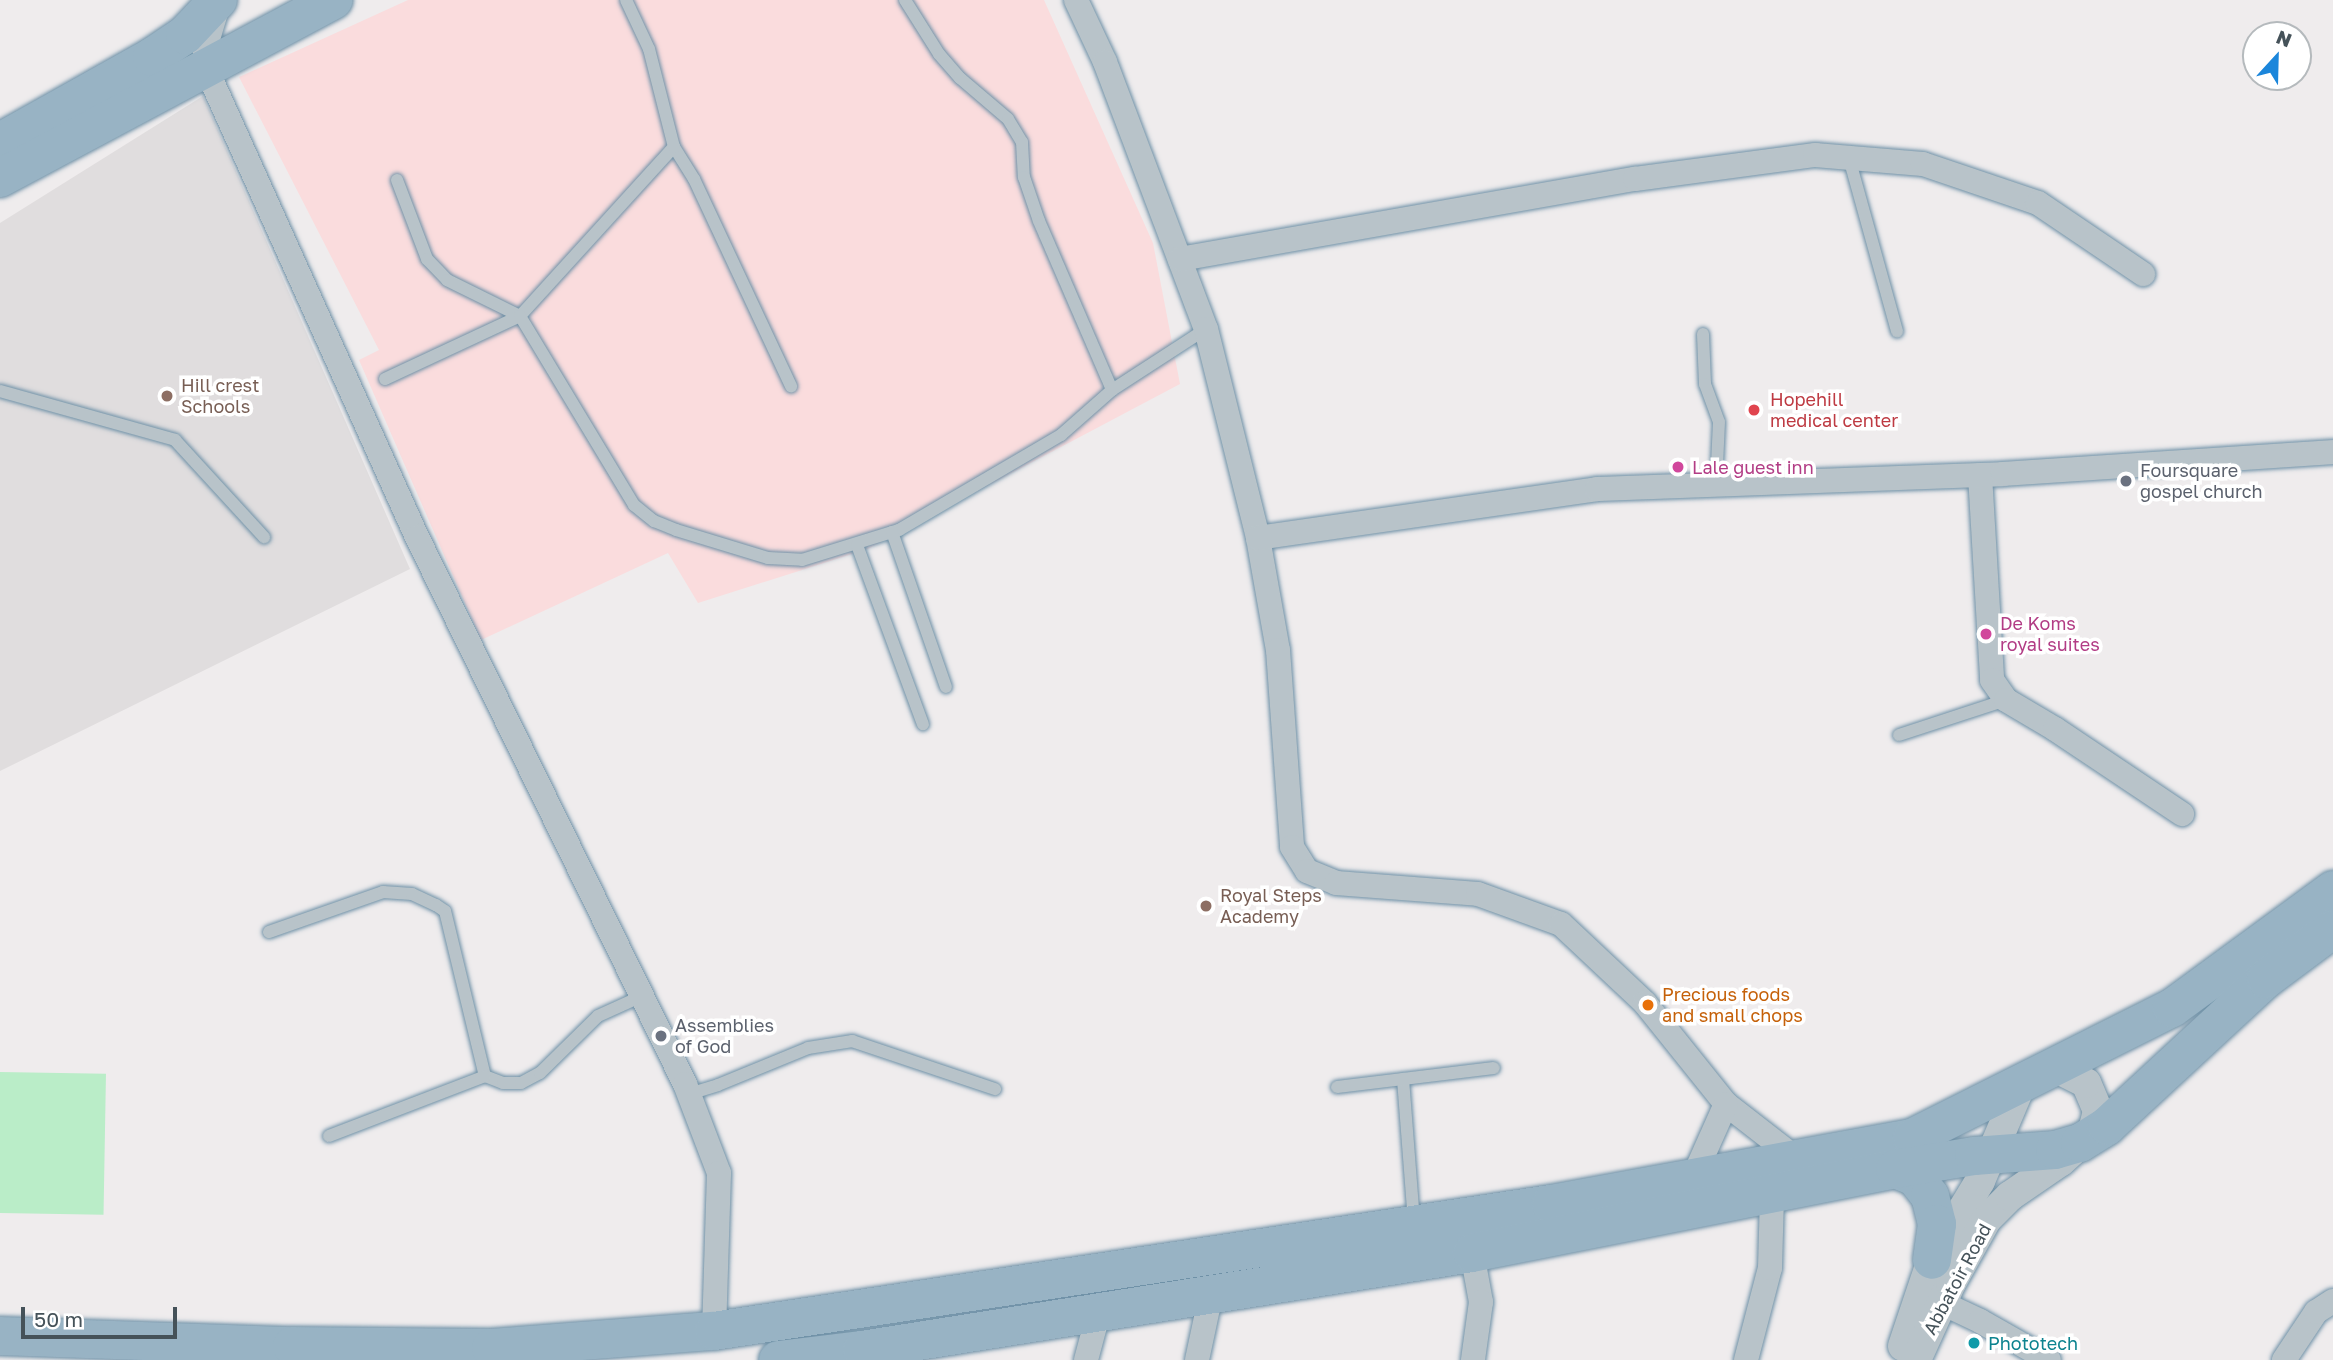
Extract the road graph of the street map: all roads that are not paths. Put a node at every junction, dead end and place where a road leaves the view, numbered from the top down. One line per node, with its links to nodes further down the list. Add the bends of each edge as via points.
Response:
1 (219, 0): 6 (street, via 207,38); 7 (highway, via 185,35 152,57)
2 (334, 0): 6 (highway)
3 (626, 0): 8 (lane, via 649,49)
4 (905, 0): 20 (lane, via 939,54 1008,119 1022,142 1024,177 1039,221)
5 (1076, 0): 12 (street, via 1105,62)
6 (205, 66): 10 (highway); 37 (street, via 417,537)
7 (0, 142)
8 (674, 147): 14 (lane); 19 (lane, via 694,179)
9 (1849, 158): 12 (street, via 1815,155 1635,180); 13 (street, via 1923,164 2038,203); 16 (lane)
10 (0, 178)
11 (397, 180): 14 (lane, via 427,259 447,280)
12 (1180, 259): 15 (street)
13 (2143, 274)
14 (520, 316): 18 (lane); 28 (lane, via 634,505 654,521 768,558 802,560)
15 (1206, 329): 20 (lane); 27 (street)
16 (1896, 331)
17 (1703, 334): 24 (lane, via 1705,384 1719,422)
18 (385, 379)
19 (791, 386)
20 (1112, 390): 25 (lane, via 1061,435)
21 (0, 391): 26 (lane, via 175,440)
22 (2333, 452): 23 (street)
23 (1980, 475): 24 (street); 30 (street, via 1992,680)
24 (1716, 485): 27 (street, via 1597,489)
25 (892, 533): 28 (lane); 29 (lane)
26 (264, 537)
27 (1258, 538): 45 (street, via 1278,650 1292,848 1307,871 1336,883 1478,894 1560,923 1644,1003)
28 (857, 545): 31 (lane)
29 (946, 687)
30 (2006, 700): 32 (lane); 33 (street)
31 (923, 724)
32 (1899, 735)
33 (2182, 814)
34 (2333, 890): 40 (highway, via 2172,1008)
35 (2333, 929): 47 (highway, via 2266,979 2123,1112)
36 (269, 932): 39 (lane, via 383,892 412,894 436,905 445,911)
37 (640, 997): 39 (lane, via 598,1016 540,1073 521,1083); 44 (street)
38 (1494, 1068): 41 (lane)
39 (485, 1076): 46 (lane)
40 (2033, 1076): 47 (street, via 2061,1070 2086,1083 2098,1111); 48 (street, Abbatoir Road); 49 (highway, via 1912,1138)
41 (1403, 1079): 42 (lane); 53 (lane)
42 (1337, 1087)
43 (995, 1088): 44 (lane, via 852,1041 808,1048)
44 (688, 1094): 62 (street, via 719,1173)
45 (1726, 1104): 49 (street); 51 (street)
46 (329, 1136)
47 (2088, 1138): 48 (highway, via 2055,1150); 60 (street, Abbatoir Road, via 2010,1196 1986,1220)
48 (1991, 1155): 50 (highway); 56 (street, Abbatoir Road)
49 (1797, 1159): 51 (highway)
50 (1895, 1169): 52 (highway); 56 (highway, via 1915,1177 1930,1196 1937,1224)
51 (1693, 1178): 53 (highway)
52 (1772, 1195): 55 (highway); 69 (street, via 1770,1268)
53 (1414, 1225): 54 (highway)
54 (1315, 1240): 57 (highway, via 1302,1261); 62 (highway)
55 (1472, 1253): 57 (highway); 68 (street, via 1481,1302)
56 (1931, 1260): 70 (street, Abbatoir Road)
57 (1318, 1277): 58 (highway)
58 (1211, 1294): 61 (highway); 67 (street)
59 (2333, 1301): 73 (street, via 2316,1312)
60 (1942, 1303): 71 (street, Abbatoir Road); 72 (street)
61 (1099, 1311): 64 (highway); 66 (street)
62 (714, 1331): 63 (highway, via 491,1348)
63 (0, 1336)
64 (861, 1355): 65 (highway)
65 (778, 1360)
66 (1086, 1360)
67 (1197, 1360)
68 (1473, 1360)
69 (1746, 1360)
70 (1899, 1360)
71 (1916, 1360)
72 (2049, 1360)
73 (2284, 1360)

